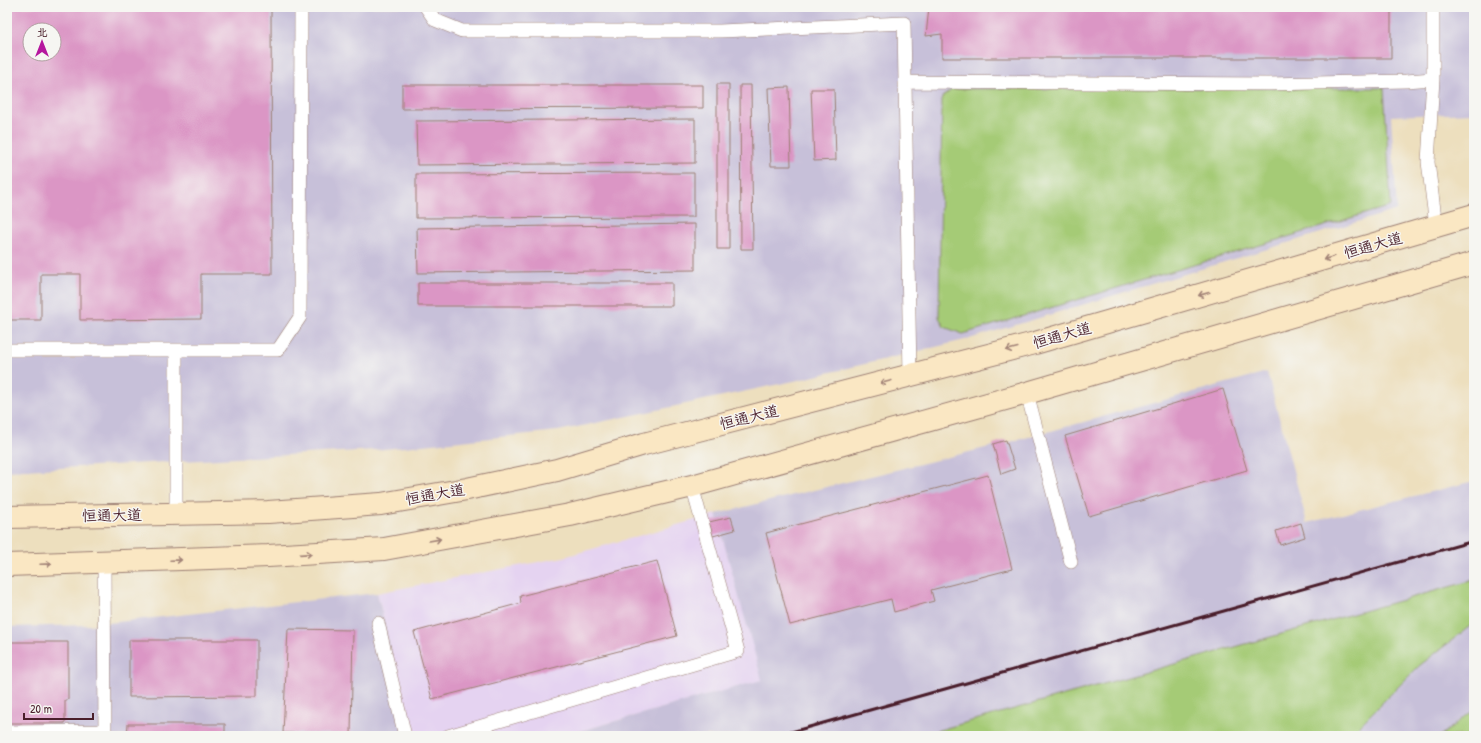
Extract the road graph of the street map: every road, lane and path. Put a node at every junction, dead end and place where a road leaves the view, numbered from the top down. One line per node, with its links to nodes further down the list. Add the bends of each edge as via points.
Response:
1 (301, 7): 10 (lane, via 300,317 278,350)
2 (426, 7): 5 (lane, via 435,20 462,31 720,31 904,23)
3 (1433, 7): 4 (lane)
4 (1433, 79): 5 (lane, via 1268,84); 7 (lane, via 1428,162)
5 (905, 82): 11 (lane)
6 (1474, 215): 7 (main road, 恒通大道)
7 (1436, 226): 11 (main road, 恒通大道, one-way to 11, via 1035,343)
8 (1474, 263): 12 (main road)
9 (7, 350): 10 (lane)
10 (176, 350): 14 (lane)
11 (910, 376): 14 (main road, 恒通大道, one-way to 14, via 644,444 558,470 467,489 381,504 268,512)
12 (1027, 393): 13 (main road); 17 (lane)
13 (692, 486): 16 (main road, one-way to 13, via 384,549 570,515); 23 (lane, via 738,652)
14 (176, 514): 15 (main road, 恒通大道)
15 (7, 517)
16 (104, 562): 18 (main road, one-way to 16); 21 (lane)
17 (1070, 562)
18 (7, 565)
19 (378, 623): 22 (lane)
20 (7, 732): 21 (lane)
21 (105, 734)
22 (405, 736)
23 (448, 736)

